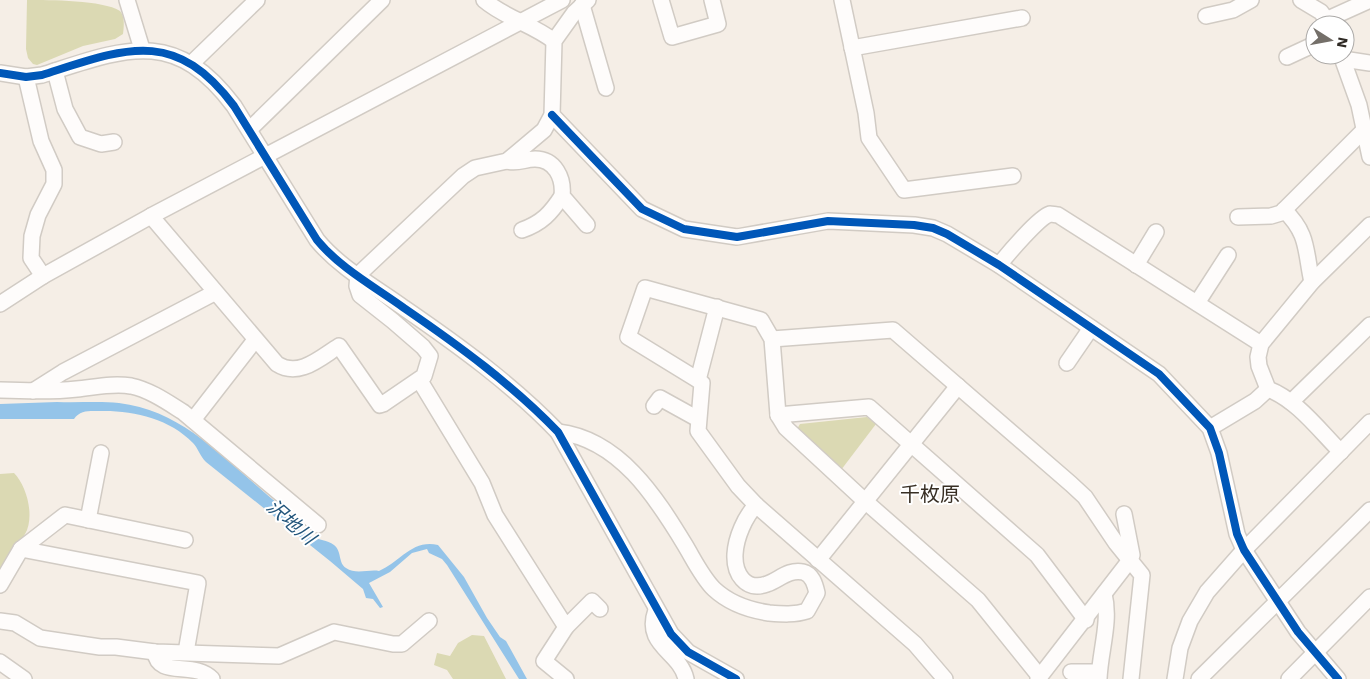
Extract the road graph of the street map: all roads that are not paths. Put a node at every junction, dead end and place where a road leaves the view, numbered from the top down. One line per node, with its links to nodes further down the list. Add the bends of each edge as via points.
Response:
1 (127, 0): 20 (street)
2 (257, 0): 24 (street)
3 (382, 0): 32 (street)
4 (484, 0): 17 (street, via 500,12)
5 (562, 0): 17 (street)
6 (661, 0): 7 (street, via 672,37 718,24)
7 (712, 0)
8 (842, 0): 19 (street)
9 (1252, 0): 15 (street, via 1233,10)
10 (1301, 0): 13 (street)
11 (1370, 0): 14 (street)
12 (585, 3): 18 (street); 30 (street)
13 (1320, 15)
14 (1342, 15)
15 (1206, 16)
16 (1022, 18): 19 (street)
17 (522, 21): 18 (street); 35 (street)
18 (554, 41): 31 (street)
19 (852, 48): 38 (street, via 869,138 904,190)
20 (142, 49): 24 (street, via 173,54); 27 (street)
21 (1305, 49): 22 (street)
22 (1287, 57)
23 (1355, 60): 25 (street)
24 (192, 63): 32 (street, via 220,87)
25 (1370, 63)
26 (1345, 65): 33 (street)
27 (55, 71): 29 (street); 34 (street, via 65,109 80,137 101,144)
28 (0, 73): 29 (street)
29 (26, 77): 51 (street, via 41,141 54,170 54,184 38,215 32,236 31,258)
30 (606, 88)
31 (552, 115): 37 (street, via 544,130); 48 (street, via 642,209 684,229 737,237 828,221 914,225 947,234)
32 (250, 129): 35 (street)
33 (1364, 130): 36 (street); 40 (street)
34 (114, 142)
35 (264, 157): 41 (street); 50 (street, via 317,240 329,254)
36 (1370, 157)
37 (507, 161): 39 (street, via 518,163 536,159 549,162 563,184); 50 (street, via 481,166 462,176)
38 (1013, 176)
39 (562, 196): 43 (street); 45 (street, via 550,214)
40 (1284, 210): 42 (street, via 1271,216); 52 (street, via 1292,217 1306,243)
41 (151, 216): 51 (street); 53 (street)
42 (1238, 216)
43 (587, 225)
44 (1370, 225): 52 (street)
45 (522, 230)
46 (1156, 232): 49 (street)
47 (1228, 255): 54 (street)
48 (999, 265): 49 (street, via 1050,214 1058,215); 58 (street)
49 (1136, 265): 54 (street)
50 (358, 275): 64 (street, via 360,295 394,321 430,356 427,373); 76 (street, via 511,388)
51 (43, 276): 55 (street)
52 (1312, 282): 61 (street)
53 (214, 293): 60 (street); 68 (street, via 63,372)
54 (1197, 303): 61 (street)
55 (0, 304)
56 (717, 307): 59 (street, via 761,320); 63 (street); 63 (street, via 645,288 628,337)
57 (1370, 325): 69 (street)
58 (1090, 328): 62 (street); 75 (street, via 1159,374)
59 (772, 339): 65 (street, via 892,330); 71 (street)
60 (254, 340): 64 (street, via 276,364 288,369 306,367 339,346 380,405); 73 (street)
61 (1261, 344): 66 (street, via 1259,366)
62 (1067, 363)
63 (698, 380): 72 (street, via 702,383)
64 (420, 381): 100 (street, via 482,483 495,515)
65 (958, 386): 77 (street); 90 (street, via 1085,496)
66 (1268, 389): 69 (street); 75 (street, via 1255,401)
67 (0, 390): 68 (street)
68 (32, 392): 73 (street, via 103,384 132,386 159,397)
69 (1291, 402): 78 (street)
70 (654, 406): 72 (street, via 660,398)
71 (778, 415): 77 (street, via 869,407); 80 (street, via 794,438)
72 (698, 419): 81 (street, via 700,436)
73 (193, 420): 85 (street)
74 (1370, 422): 78 (street)
75 (1210, 428): 88 (street)
76 (558, 432): 81 (street, via 587,438 634,474 657,500 705,578 724,596 739,606 757,611 787,614 807,611 817,593 812,578 804,572 792,571 758,586 747,584 736,571 738,539); 96 (street)
77 (913, 444): 80 (street); 97 (street, via 1037,555)
78 (1341, 452): 88 (street)
79 (101, 453): 84 (street)
80 (866, 502): 89 (street); 108 (street, via 978,600)
81 (756, 505): 89 (street)
82 (1370, 510): 94 (street)
83 (1124, 514): 90 (street, via 1132,555)
84 (88, 520): 86 (street); 87 (street, via 61,516)
85 (318, 525)
86 (185, 540)
87 (21, 549): 91 (street); 102 (street, via 198,583)
88 (1244, 550): 94 (street); 116 (street, via 1207,592 1194,613 1180,648)
89 (818, 560): 114 (street, via 915,644)
90 (1130, 560): 92 (street); 115 (street, via 1142,575)
91 (0, 585)
92 (1104, 594): 97 (street); 107 (street, via 1108,609)
93 (1370, 597): 103 (street)
94 (1278, 602): 103 (street); 117 (street)
95 (600, 608): 100 (street, via 592,601)
96 (656, 610): 112 (street, via 651,622 653,632); 113 (street, via 678,644)
97 (1086, 620): 104 (street)
98 (0, 621): 101 (street, via 14,624 40,638 100,648)
99 (429, 621): 102 (street, via 402,644 334,632 279,656)
100 (566, 627): 111 (street, via 544,661)
101 (155, 652): 102 (street); 110 (street, via 156,663 167,674 204,674)
102 (186, 652)
103 (1314, 653): 118 (street); 119 (street)
104 (1056, 658): 106 (street); 108 (street)
105 (0, 662): 109 (street)
106 (1071, 676): 107 (street)
107 (1099, 676)
108 (1039, 678)
109 (24, 679)
110 (212, 679)
111 (566, 679)
112 (686, 679)
113 (736, 679)
114 (944, 679)
115 (1131, 679)
116 (1175, 679)
117 (1199, 679)
118 (1288, 679)
119 (1338, 679)

